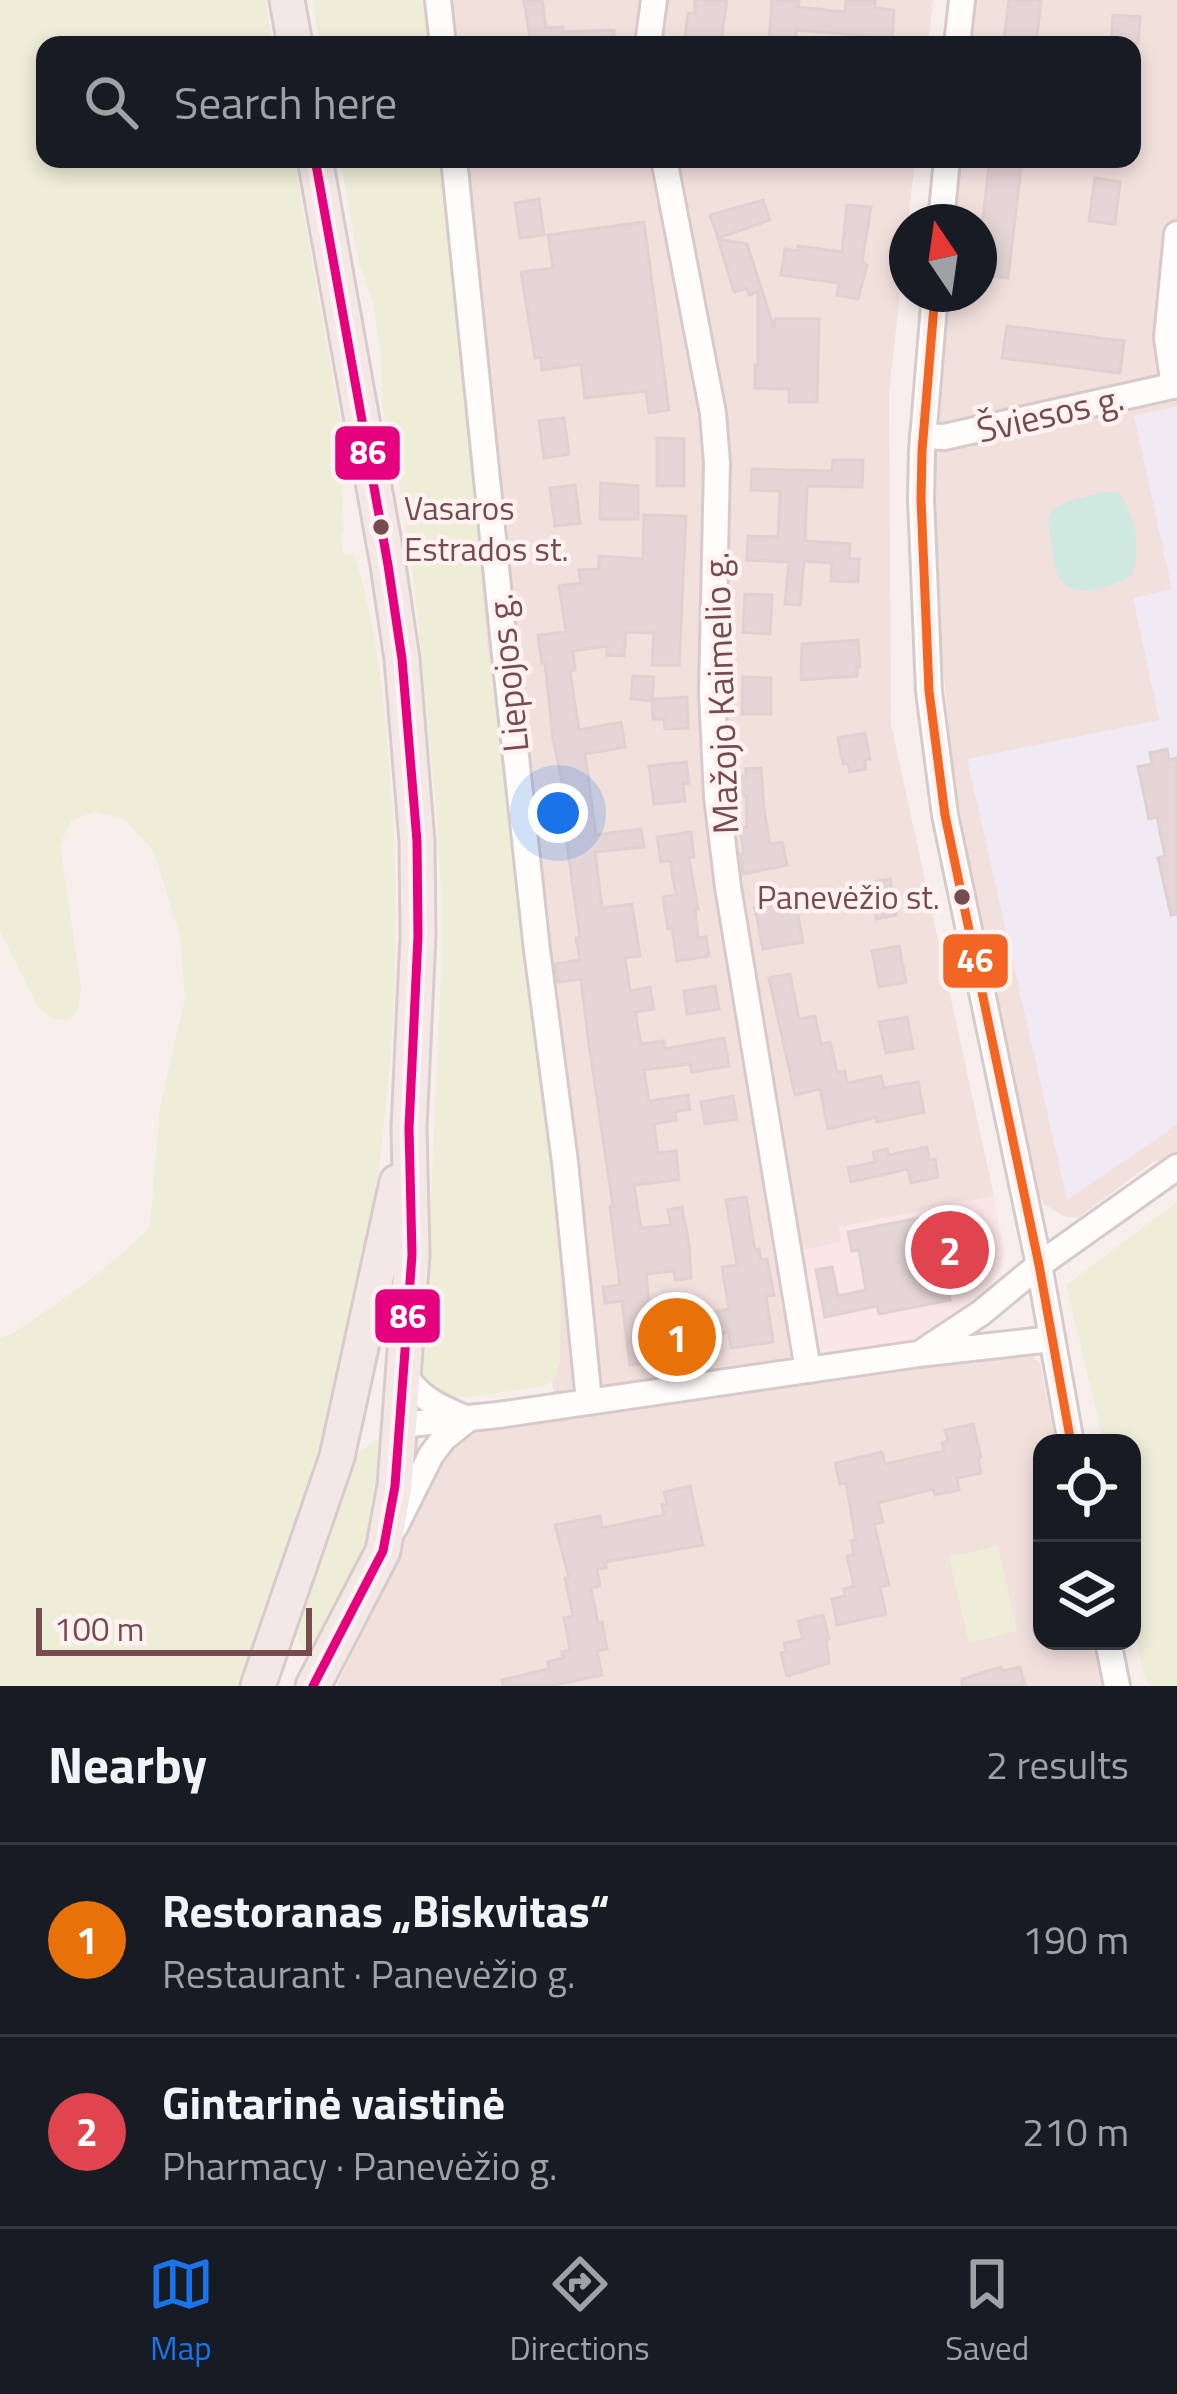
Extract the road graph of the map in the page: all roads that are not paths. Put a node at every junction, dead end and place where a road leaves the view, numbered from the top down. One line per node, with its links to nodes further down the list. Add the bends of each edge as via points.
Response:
1 (287, 0): 5 (main road)
2 (438, 0): 6 (street)
3 (654, 0): 7 (street)
4 (962, 0): 8 (street)
5 (293, 36)
6 (442, 36)
7 (649, 36)
8 (958, 36)
9 (317, 168): 18 (main road, via 388,566 411,746 418,936)
10 (455, 168): 27 (street, Liepojos g.)
11 (666, 168): 25 (street, Mažojo Kaimelio g., via 713,412 720,820)
12 (946, 168): 13 (street)
13 (943, 204)
14 (1177, 234): 16 (street, via 1167,338)
15 (933, 312): 17 (street)
16 (1175, 385): 17 (street, Šviesos g.)
17 (923, 436): 20 (street, via 925,632 939,779)
18 (409, 1127): 21 (main road); 22 (main road)
19 (1177, 1167): 20 (street)
20 (1040, 1265): 23 (street); 24 (street)
21 (370, 1315): 22 (main road); 31 (main road)
22 (408, 1321): 26 (main road)
23 (1052, 1339): 24 (street); 30 (street)
24 (918, 1354): 25 (street)
25 (808, 1370): 27 (street)
26 (405, 1376): 28 (street, via 430,1403); 29 (main road)
27 (590, 1402): 28 (street)
28 (468, 1419): 29 (street); 32 (street, via 431,1455)
29 (401, 1425): 31 (main road, via 372,1431); 32 (main road)
30 (1069, 1434)
31 (337, 1457): 33 (main road)
32 (383, 1551): 35 (main road)
33 (284, 1614): 35 (main road, via 288,1642); 36 (main road)
34 (1110, 1650): 37 (street)
35 (316, 1680)
36 (258, 1686)
37 (1117, 1686)

